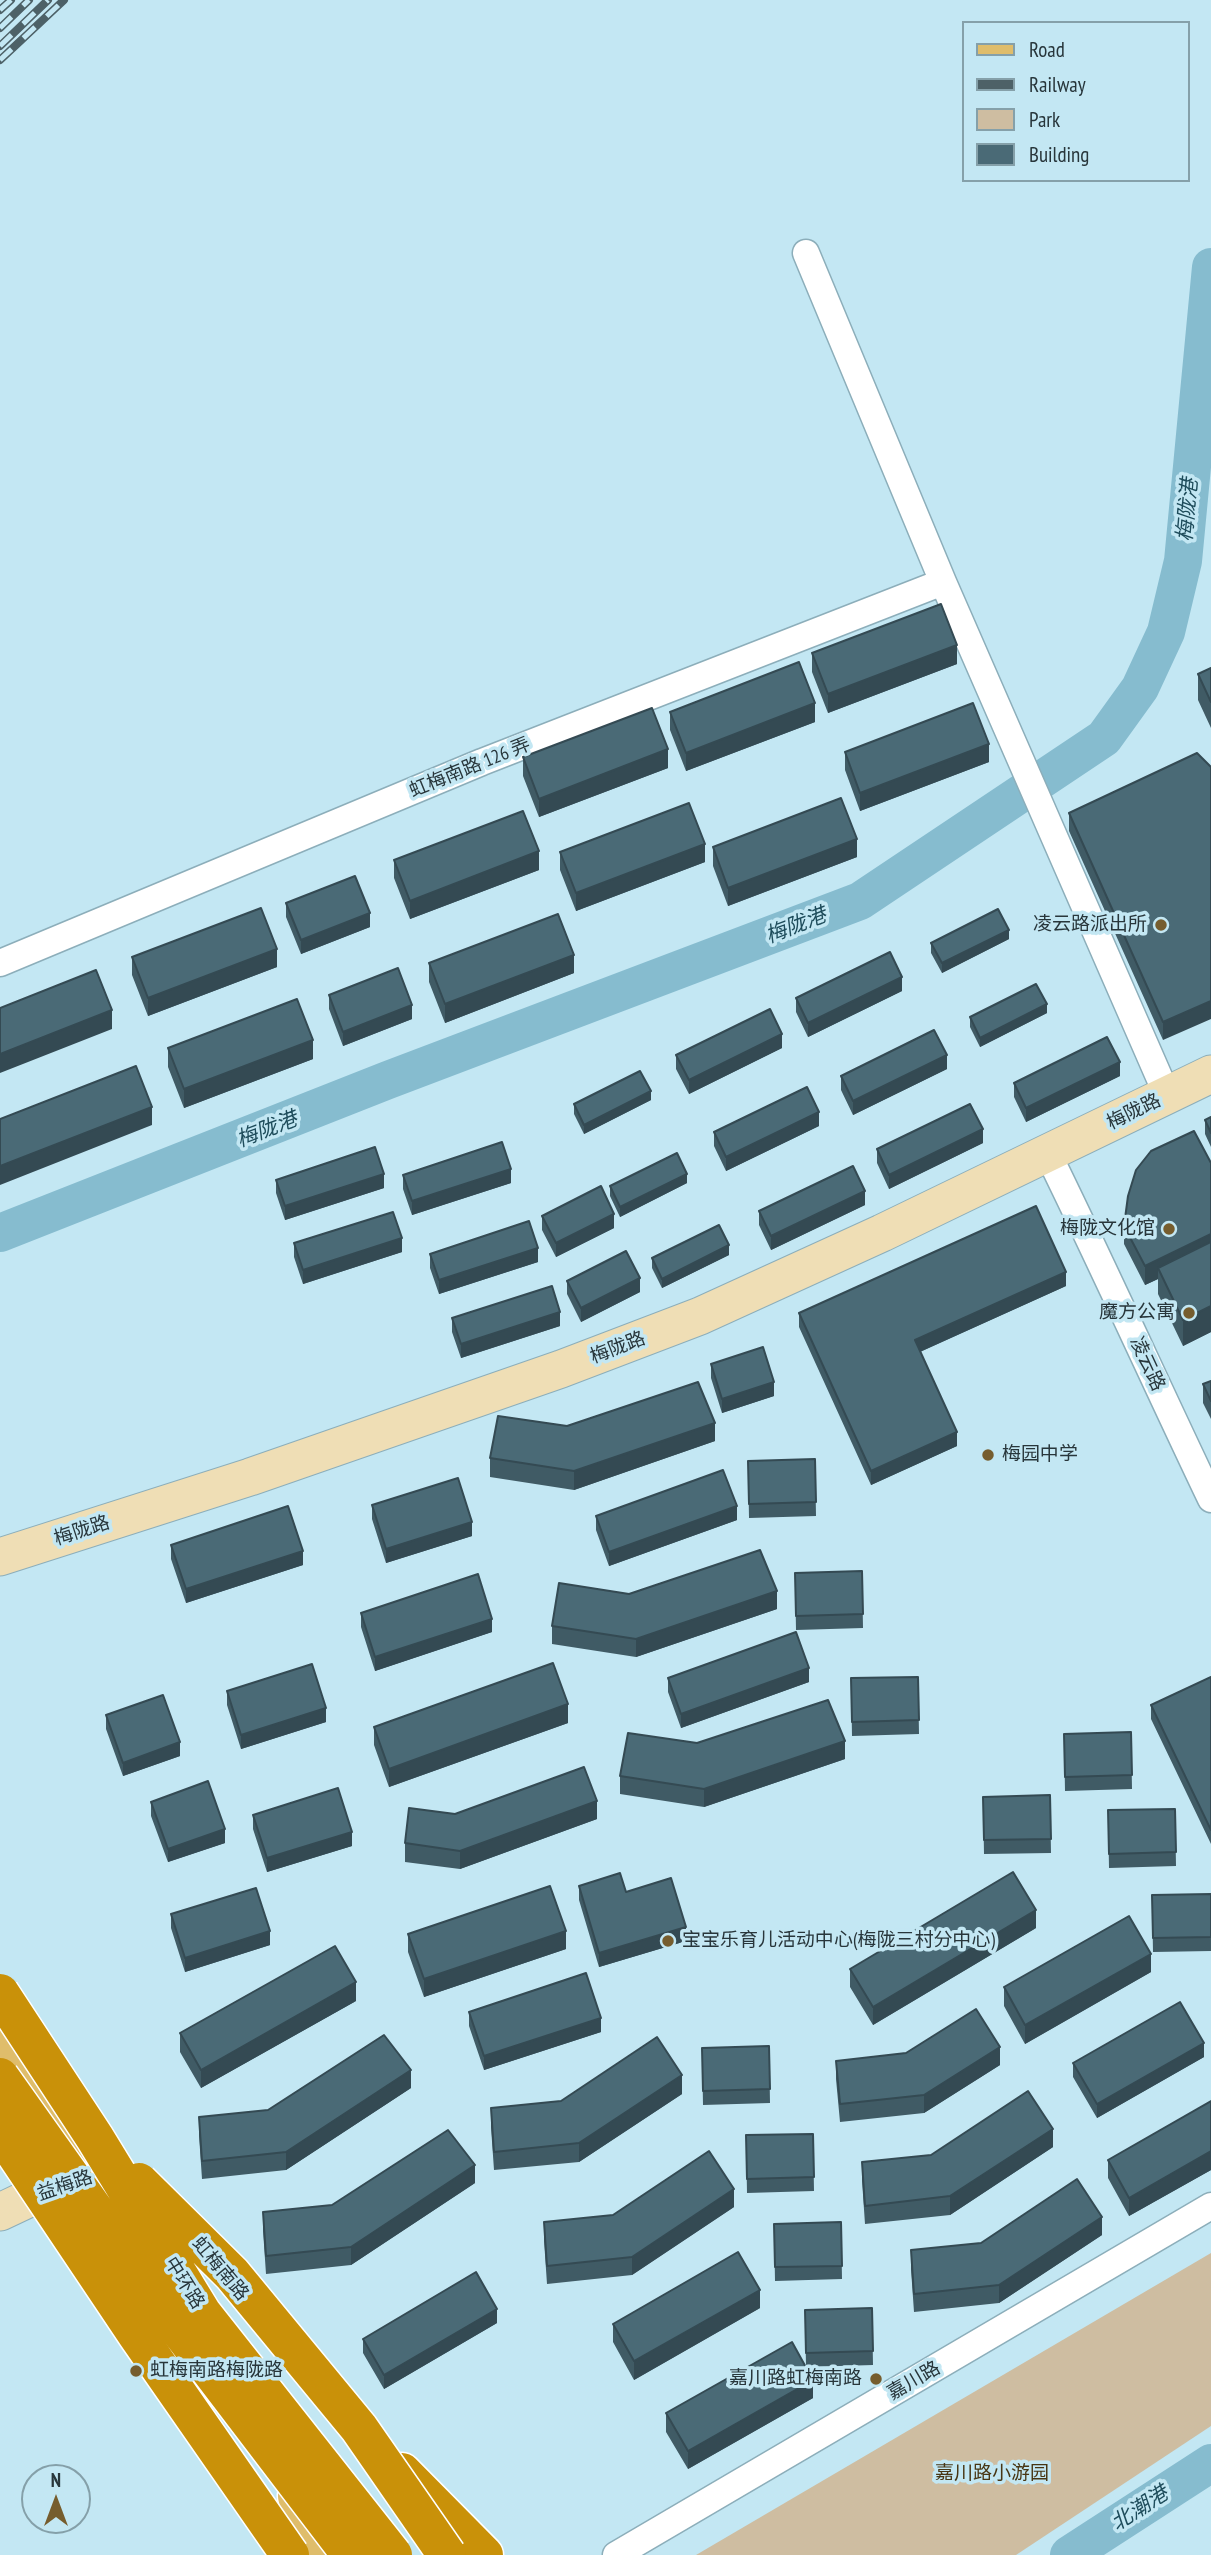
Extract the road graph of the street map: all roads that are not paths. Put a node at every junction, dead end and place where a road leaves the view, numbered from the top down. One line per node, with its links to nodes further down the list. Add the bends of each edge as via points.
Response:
1 (806, 253): 2 (street)
2 (943, 582): 3 (street, 虹梅南路 126 弄, via 482,762); 5 (street)
3 (0, 963)
4 (1211, 1074): 5 (street, 梅陇路)
5 (1167, 1095): 6 (street, 梅陇路)
6 (1048, 1154): 7 (street, 凌云路); 8 (street, 梅陇路, via 701,1317 250,1477)
7 (1211, 1499)
8 (0, 1557)
9 (0, 1976): 16 (main road, 虹梅南路)
10 (0, 1993): 14 (highway, 中环路, bridge)
11 (0, 2032): 16 (main road, 虹梅南路)
12 (0, 2077): 16 (main road, 虹梅南路); 24 (highway, 中环路, bridge, via 184,2336)
13 (0, 2124): 23 (highway, bridge, via 130,2324)
14 (95, 2138): 21 (highway, bridge, via 232,2274); 25 (highway, 中环路, bridge, via 202,2313)
15 (0, 2143): 16 (main road, 虹梅南路)
16 (83, 2179): 18 (street, 益梅路); 19 (main road, 虹梅南路); 20 (main road, 虹梅南路); 25 (main road, 虹梅南路); 26 (main road, 虹梅南路, via 438,2533)
17 (1211, 2206): 28 (street, 嘉川路)
18 (0, 2212)
19 (135, 2315): 20 (main road); 23 (main road, 虹梅南路)
20 (196, 2358): 22 (main road, 虹梅南路)
21 (359, 2428): 26 (highway, bridge); 27 (highway, bridge)
22 (297, 2496): 23 (main road); 24 (main road, 虹梅南路)
23 (304, 2554)
24 (349, 2555)
25 (394, 2555)
26 (448, 2555)
27 (484, 2555)
28 (616, 2555)

